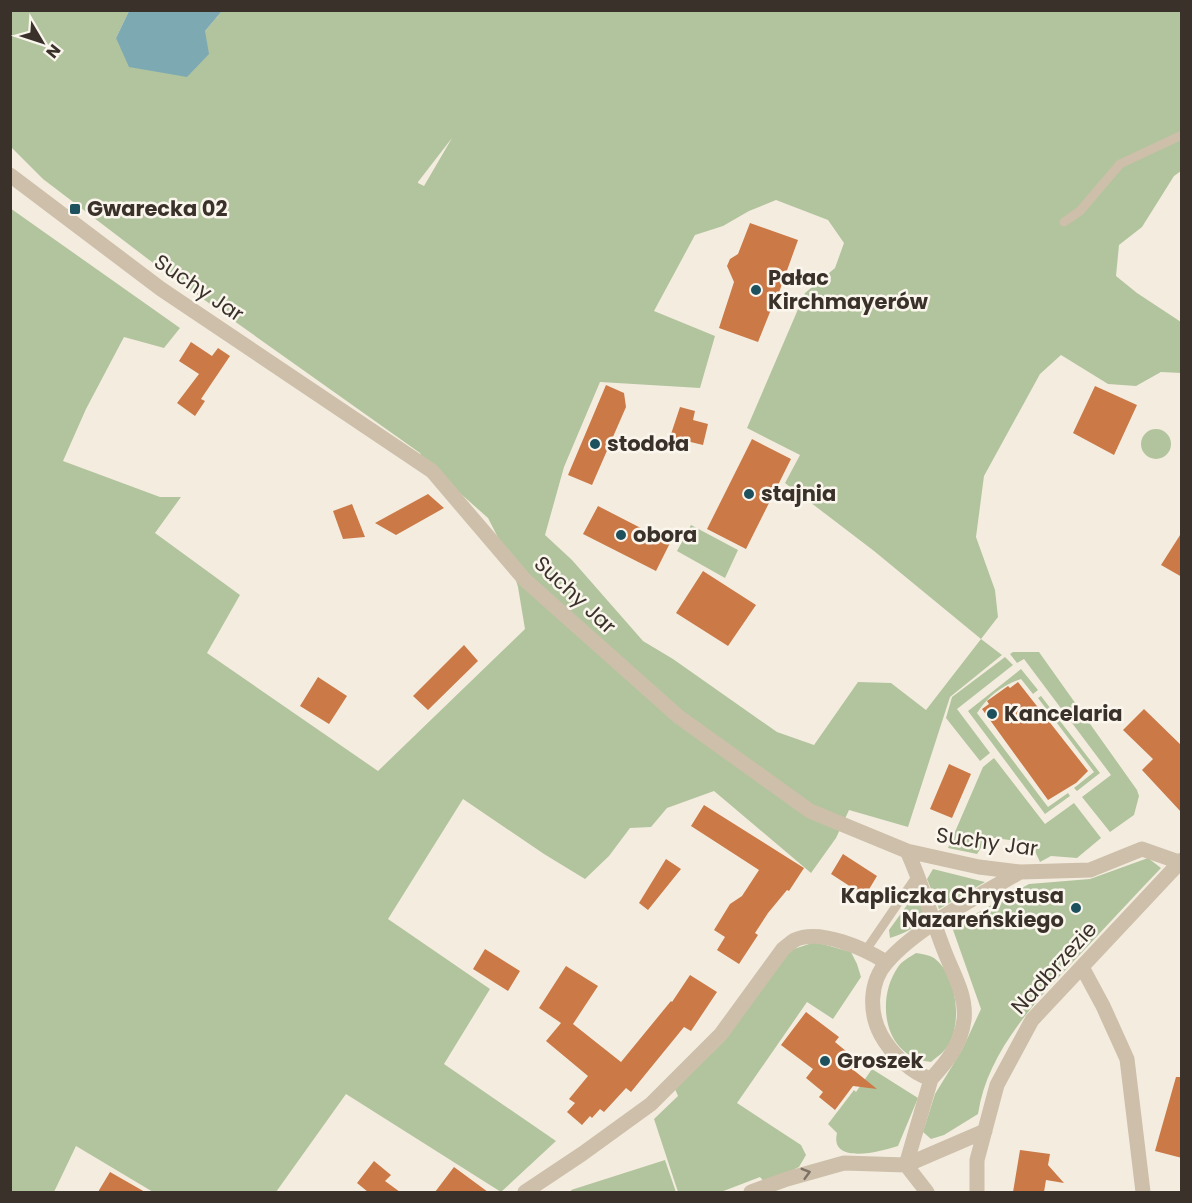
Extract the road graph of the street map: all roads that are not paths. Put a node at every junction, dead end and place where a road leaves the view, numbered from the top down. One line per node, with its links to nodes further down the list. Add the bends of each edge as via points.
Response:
1 (1182, 135): 3 (lane, via 1120,164 1080,211)
2 (10, 175): 4 (street, Suchy Jar, via 161,289 432,471 525,580 679,717 810,811)
3 (1064, 222)
4 (907, 850): 6 (street, Suchy Jar); 7 (street)
5 (1180, 861): 6 (street, Suchy Jar, via 1142,849 1090,870); 11 (street, Nadbrzezie)
6 (1020, 872): 8 (street)
7 (918, 874): 8 (street); 9 (lane)
8 (935, 922): 10 (street); 12 (street, via 963,997 964,1010 960,1039)
9 (867, 950): 10 (street); 15 (street, via 846,942 806,936 794,940 783,949 721,1034 651,1104)
10 (886, 962): 12 (street, via 874,991 874,1022 892,1051 920,1076)
11 (1082, 967): 13 (street, Nadbrzezie, via 1032,1020 997,1085); 19 (street, via 1126,1059)
12 (931, 1079): 14 (street)
13 (985, 1131): 14 (street); 18 (street, Nadbrzezie, via 976,1160)
14 (906, 1165): 16 (street, one-way to 14, via 844,1163); 17 (street)
15 (525, 1192)
16 (751, 1192)
17 (927, 1192)
18 (977, 1192)
19 (1143, 1192)

